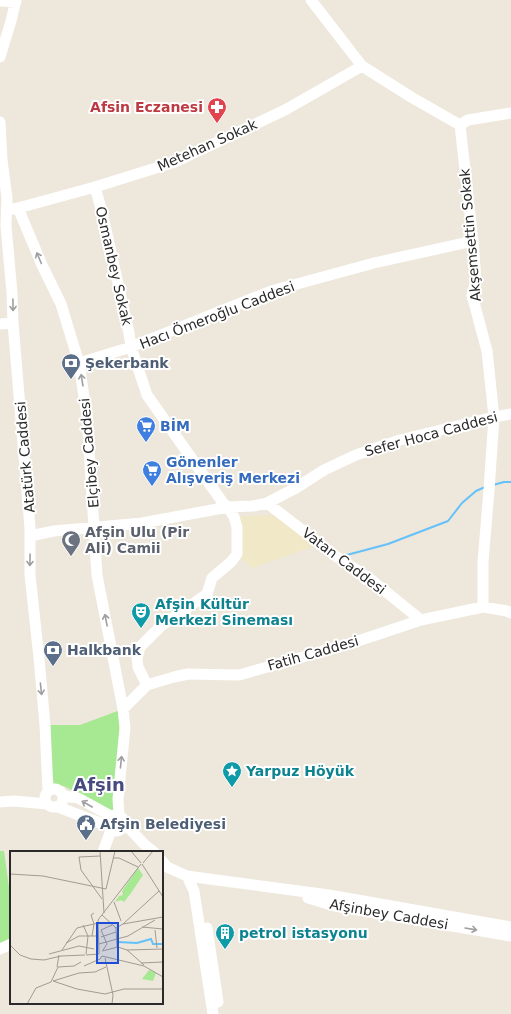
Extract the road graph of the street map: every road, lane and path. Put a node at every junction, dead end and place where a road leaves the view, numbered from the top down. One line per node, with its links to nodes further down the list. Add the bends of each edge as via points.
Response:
1 (311, 0): 5 (street)
2 (0, 1): 3 (street)
3 (16, 1): 4 (street)
4 (0, 57)
5 (362, 66): 8 (street); 9 (street, Metehan Sokak, via 285,110 175,162)
6 (511, 113): 8 (street, via 468,120)
7 (0, 122): 11 (street, Atatürk Caddesi)
8 (460, 125): 12 (street, Akşemsettin Sokak)
9 (95, 187): 10 (street, Metehan Sokak); 15 (street, Osmanbey Sokak)
10 (18, 208): 11 (street); 16 (street, Elçibey Caddesi, one-way to 10, via 61,304)
11 (7, 210): 13 (street, Atatürk Caddesi, one-way to 13)
12 (473, 241): 15 (street, Hacı Ömeroğlu Caddesi, via 374,263 271,291); 18 (street, Akşemsettin Sokak, via 476,280 472,295 487,351)
13 (13, 323): 14 (street); 22 (street, Atatürk Caddesi)
14 (0, 324)
15 (131, 347): 16 (street, Hacı Ömeroğlu Caddesi); 20 (street, Osmanbey Sokak, via 147,395)
16 (79, 363): 21 (street, Elçibey Caddesi, one-way to 16, via 87,417)
17 (511, 414): 18 (street, Sefer Hoca Caddesi)
18 (494, 417): 19 (street, Sefer Hoca Caddesi, via 400,440 356,455); 23 (street, Akşemsettin Sokak, via 483,562)
19 (267, 503): 20 (street, Sefer Hoca Caddesi); 25 (street, Vatan Caddesi)
20 (228, 507): 21 (street, Sefer Hoca Caddesi, via 142,523); 26 (street, Osmanbey Sokak, via 237,527 237,554 232,562 212,578 207,594 161,626 140,647 136,658)
21 (95, 527): 22 (street, Sefer Hoca Caddesi); 27 (street, Elçibey Caddesi, one-way to 21, via 97,575)
22 (30, 536): 28 (street, Atatürk Caddesi, one-way to 28, via 30,575)
23 (483, 607): 24 (street, Fatih Caddesi); 25 (street, Fatih Caddesi)
24 (511, 613)
25 (421, 620): 26 (street, Fatih Caddesi, via 352,643 239,675 188,674)
26 (147, 685): 27 (street, Fatih Caddesi)
27 (123, 709): 30 (street, Elçibey Caddesi, one-way to 27, via 125,728)
28 (52, 798): 29 (street); 30 (street); 30 (street, one-way to 28, via 78,798)
29 (0, 802)
30 (115, 823): 31 (street, Elçibey Caddesi); 32 (street)
31 (103, 851)
32 (153, 851)
33 (163, 863): 34 (street, Afşinbey Caddesi)
34 (187, 876): 35 (street, Afşinbey Caddesi); 41 (street, via 194,891)
35 (203, 878): 36 (street, Afşinbey Caddesi); 42 (street, via 201,890)
36 (269, 887): 37 (street, Afşinbey Caddesi, via 336,896); 38 (street, Afşinbey Caddesi, one-way to 38, via 335,906)
37 (511, 927)
38 (511, 936)
39 (10, 944): 40 (street)
40 (0, 949)
41 (213, 1014)
42 (220, 1014)

